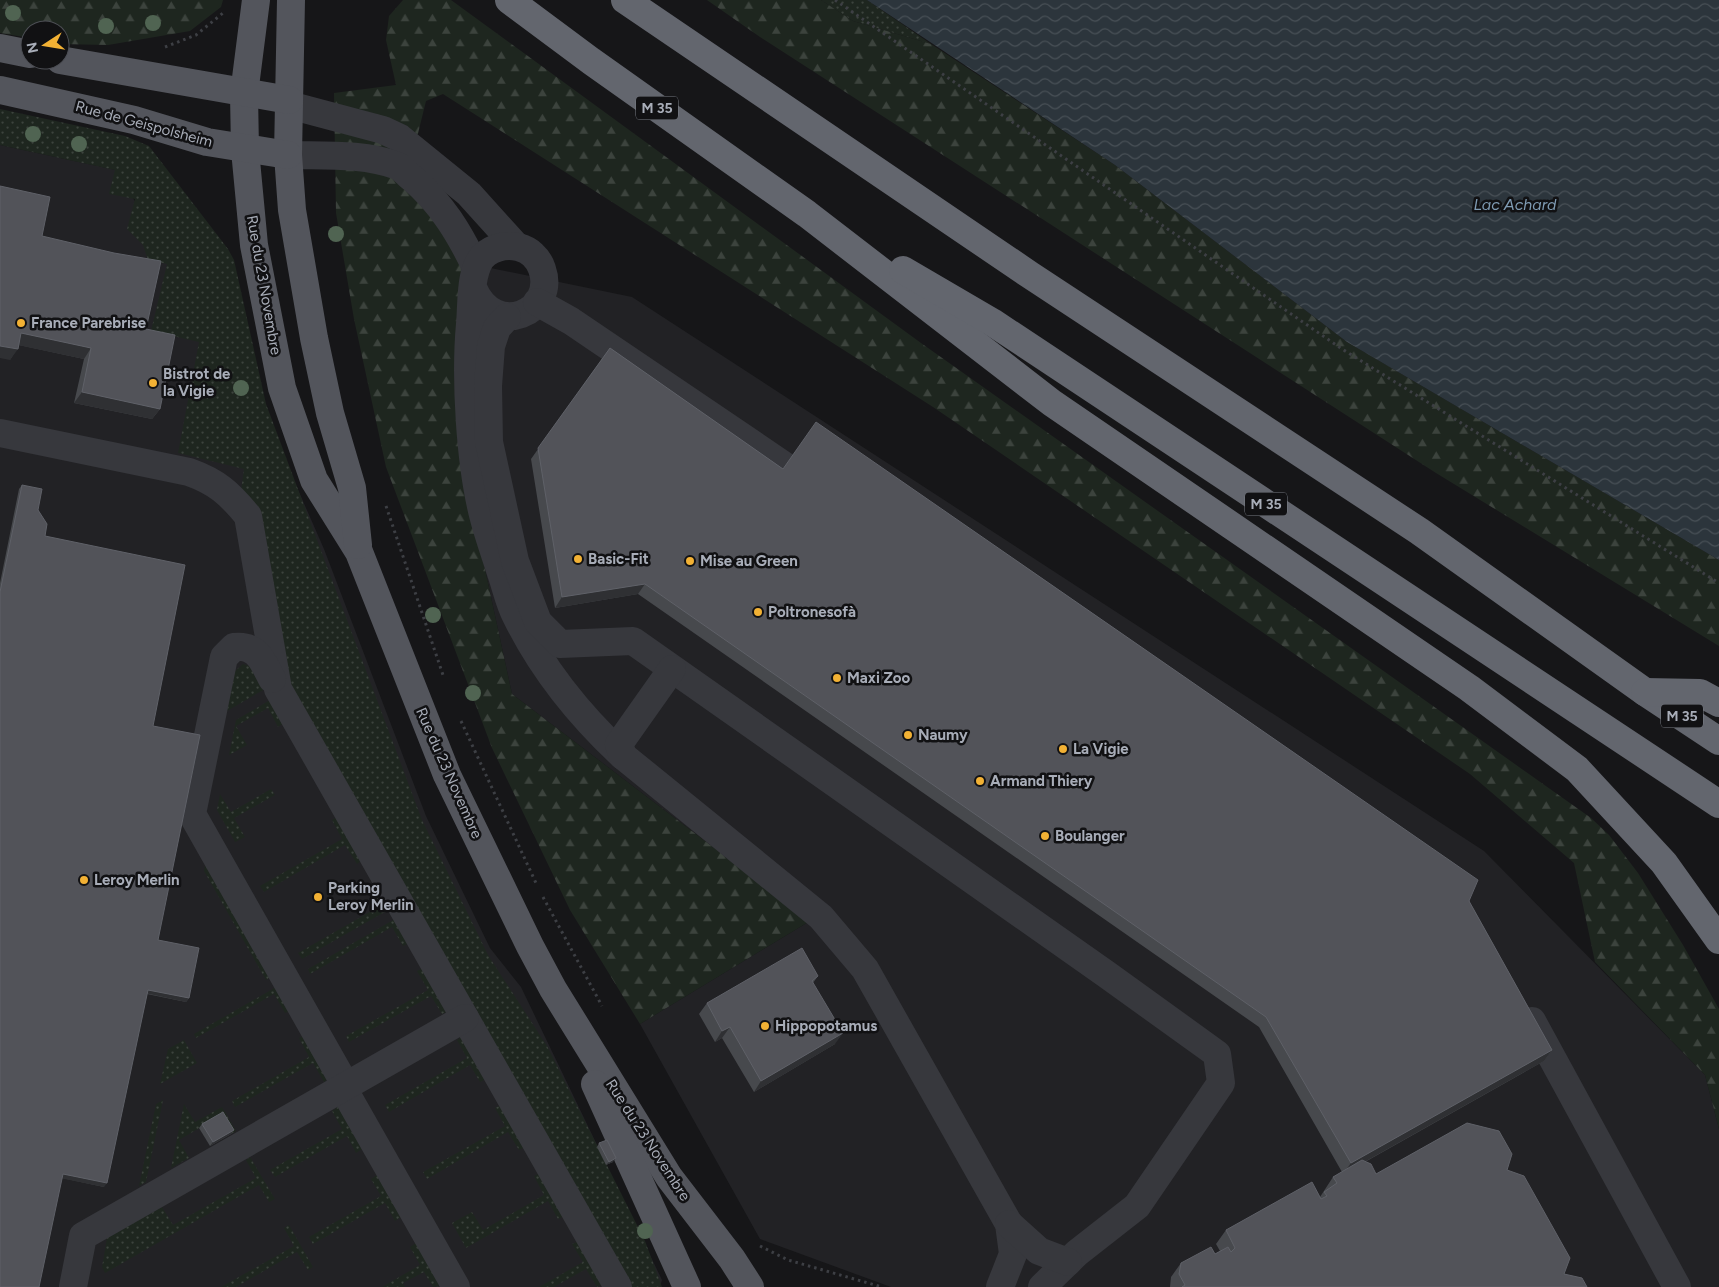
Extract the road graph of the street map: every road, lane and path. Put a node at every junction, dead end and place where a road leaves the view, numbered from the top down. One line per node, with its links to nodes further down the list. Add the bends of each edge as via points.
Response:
1 (291, 0): 12 (main road, Rue du 23 Novembre)
2 (510, 0): 15 (highway, M 35)
3 (625, 0): 28 (highway, M 35, via 1030,275 1419,531)
4 (835, 0): 24 (path, via 1342,349)
5 (254, 7): 7 (path, via 224,11 196,35); 11 (main road, Rue du 23 Novembre)
6 (0, 48): 8 (main road)
7 (159, 48)
8 (20, 52)
9 (70, 62): 11 (main road)
10 (0, 90): 13 (main road, Rue de Geispolsheim, via 83,107)
11 (244, 94): 12 (main road); 13 (main road, Rue du 23 Novembre)
12 (289, 102): 14 (main road, Rue du 23 Novembre); 16 (lane, via 400,138 469,194)
13 (245, 150): 14 (main road, Rue de Geispolsheim); 23 (main road, Rue du 23 Novembre, via 254,245 282,388 314,480)
14 (288, 155): 17 (lane, via 359,157 399,167 422,186 447,214 462,238); 23 (main road, Rue du 23 Novembre, via 292,210 310,320 330,413 352,488)
15 (807, 214): 33 (highway, M 35, via 992,322); 36 (highway, via 1052,404 1470,688 1577,770 1664,863)
16 (516, 246): 17 (lane, via 504,245 483,255); 18 (lane, via 528,250 542,268 545,280)
17 (475, 278): 19 (lane, via 485,308); 32 (lane, via 468,346 473,453 483,515 515,614 542,661 578,709)
18 (538, 302): 19 (lane, via 529,311); 21 (lane)
19 (506, 317): 25 (lane, via 497,328 490,346 489,442 515,561 538,622 560,644 633,641)
20 (0, 433): 27 (lane, via 189,472 211,480 231,494 248,516)
21 (785, 466)
22 (385, 504): 26 (path)
23 (359, 552): 37 (main road, Rue du 23 Novembre, via 447,775)
24 (1719, 584)
25 (672, 669): 32 (lane, via 620,744); 44 (lane, via 1217,1054 1221,1083 1137,1206)
26 (445, 681)
27 (278, 689): 40 (lane); 41 (lane, via 256,651 249,647 234,647 224,657 192,814)
28 (1645, 692): 29 (highway, via 1700,693); 31 (highway, M 35)
29 (1719, 704)
30 (459, 717): 34 (path)
31 (1719, 741)
32 (623, 756): 42 (lane, via 820,918 865,969)
33 (1719, 804)
34 (537, 886)
35 (542, 895): 39 (path)
36 (1719, 940)
37 (553, 989): 48 (main road, Rue du 23 Novembre); 49 (main road, Rue du 23 Novembre, via 669,1177)
38 (1519, 997): 53 (lane)
39 (606, 1015)
40 (465, 1018): 41 (lane); 47 (lane)
41 (344, 1087): 45 (lane, via 83,1236); 46 (lane)
42 (1009, 1224): 44 (lane, via 1039,1251); 51 (lane, via 1013,1254)
43 (755, 1243): 50 (path, via 788,1260)
44 (1068, 1262): 52 (lane)
45 (72, 1287)
46 (456, 1287)
47 (618, 1287)
48 (686, 1287)
49 (750, 1287)
50 (882, 1287)
51 (1000, 1287)
52 (1042, 1287)
53 (1677, 1287)

